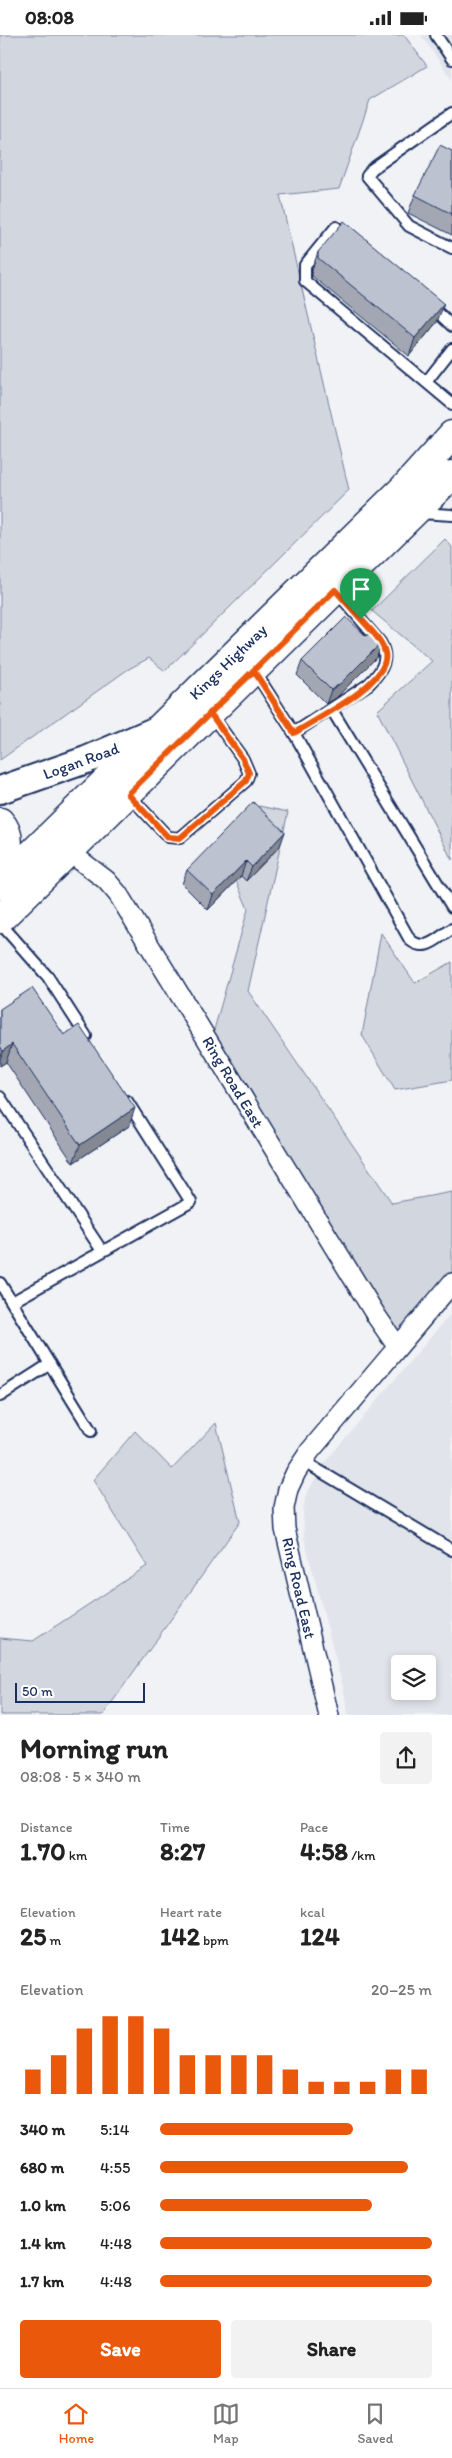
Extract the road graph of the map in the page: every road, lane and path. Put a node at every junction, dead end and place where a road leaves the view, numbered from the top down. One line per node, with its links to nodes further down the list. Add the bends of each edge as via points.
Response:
1 (436, 35): 2 (lane)
2 (452, 59)
3 (452, 113): 5 (lane, via 372,169 367,176 409,226)
4 (359, 246): 9 (lane, via 336,227 305,265 305,281)
5 (452, 248)
6 (420, 297): 7 (lane)
7 (452, 325)
8 (452, 349): 9 (lane)
9 (427, 381): 10 (lane)
10 (452, 404)
11 (452, 435): 19 (main road, Kings Highway, via 407,485)
12 (452, 475): 13 (main road, Kings Highway)
13 (414, 513): 14 (lane); 15 (main road, Kings Highway)
14 (452, 515)
15 (335, 590): 16 (main road, Kings Highway); 17 (lane, via 380,642 386,658 378,675 369,684)
16 (254, 671): 18 (main road, Kings Highway); 20 (lane)
17 (332, 710): 20 (lane); 27 (lane)
18 (210, 713): 22 (main road, Kings Highway); 22 (lane, via 243,759 249,773 246,781 180,838 168,837)
19 (161, 727): 21 (street, Logan Road, via 86,760); 24 (main road, Kings Highway)
20 (294, 733): 29 (lane, via 410,940 424,947)
21 (0, 790)
22 (128, 794): 24 (main road, Kings Highway)
23 (0, 822): 25 (main road, via 8,837)
24 (59, 844): 26 (main road, Kings Highway); 28 (main road, Kings Highway); 37 (street, Ring Road East, via 106,880 118,894 371,1309)
25 (0, 872)
26 (0, 885)
27 (452, 907)
28 (0, 921): 30 (lane, via 48,977)
29 (452, 929)
30 (90, 1043)
31 (122, 1093): 33 (lane, via 191,1202)
32 (0, 1097): 33 (lane)
33 (102, 1251): 36 (lane)
34 (0, 1283): 36 (lane)
35 (452, 1283): 37 (street, Ring Road East)
36 (12, 1302): 38 (lane)
37 (398, 1346): 41 (street, Ring Road East)
38 (50, 1364): 39 (lane); 40 (lane)
39 (0, 1396)
40 (91, 1431)
41 (303, 1461): 42 (lane); 43 (street, Ring Road East, via 288,1489 284,1508 285,1529)
42 (452, 1550)
43 (329, 1715)

